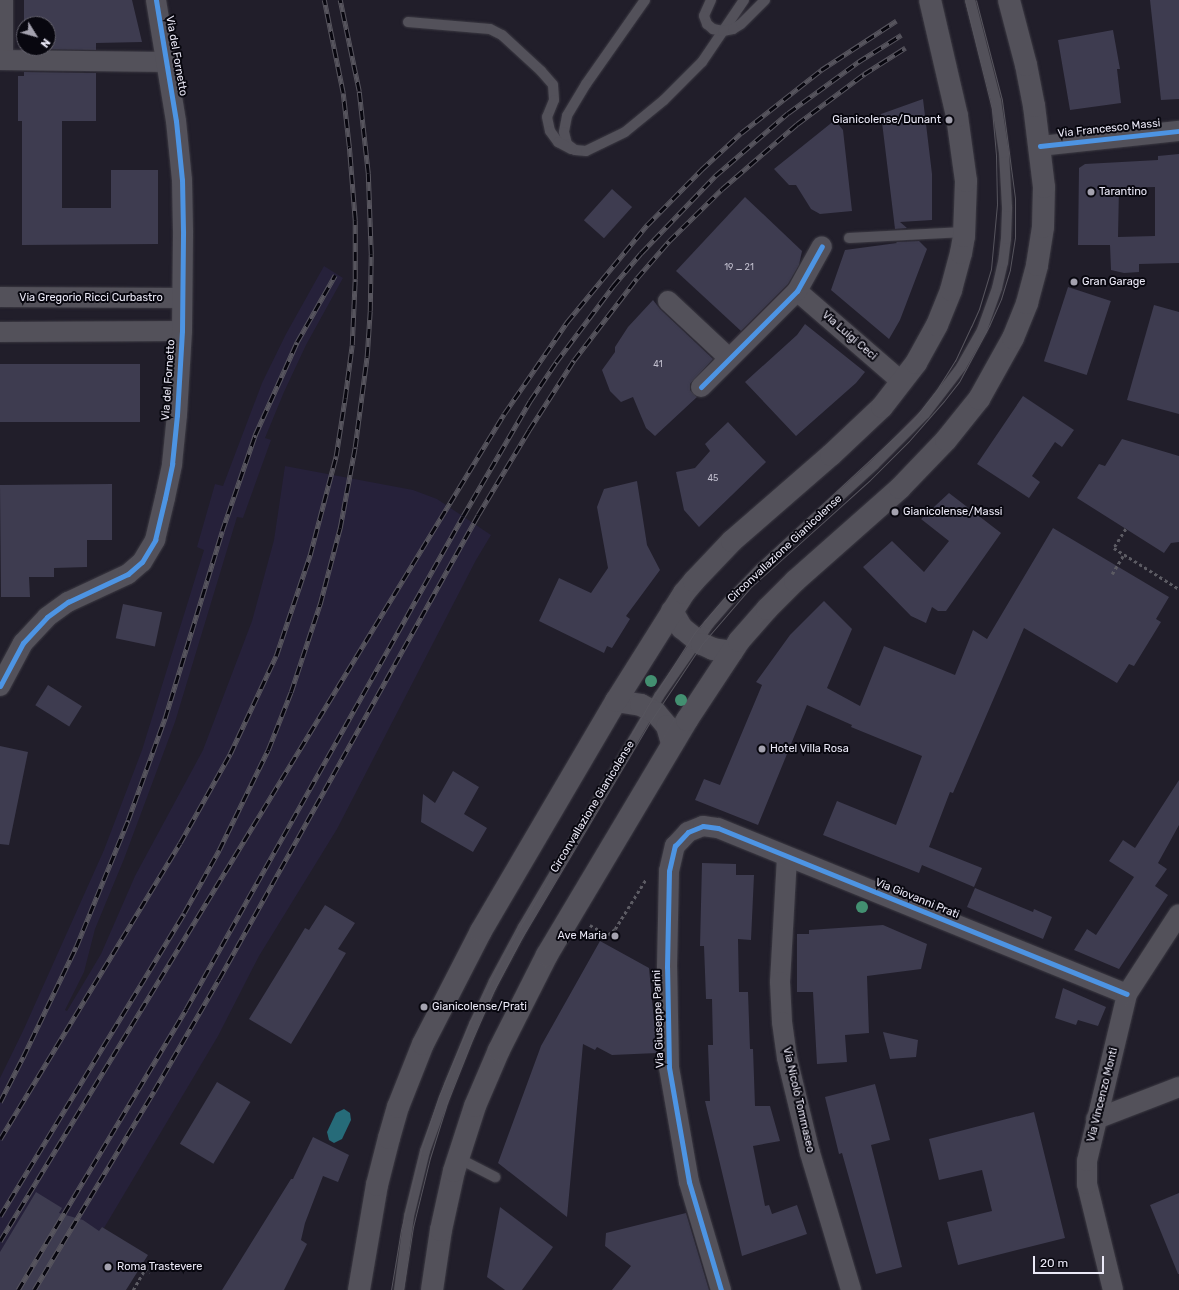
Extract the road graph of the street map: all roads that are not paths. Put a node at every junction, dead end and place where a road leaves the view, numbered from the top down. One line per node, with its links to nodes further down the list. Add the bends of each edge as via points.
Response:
1 (3, 0): 12 (street)
2 (156, 0): 13 (street, Via del Fornetto)
3 (645, 0): 16 (lane, via 586,84 567,116 564,132 567,144)
4 (711, 0): 11 (lane, via 704,16 707,24)
5 (744, 0): 11 (lane)
6 (765, 0): 11 (lane, via 733,30)
7 (930, 0): 17 (main road, via 961,134 966,181)
8 (970, 0): 30 (lane, Circonvallazione Gianicolense, via 996,101 1004,153 1007,202 1003,263 982,330 961,367 905,436 761,568 722,609)
9 (1009, 0): 15 (main road, via 1026,65)
10 (408, 22): 16 (lane, via 490,29 502,34 553,85 554,100 547,117 550,131 558,142)
11 (723, 31): 16 (lane, via 702,62 645,117 605,143 586,151)
12 (2, 60): 13 (street)
13 (168, 62): 22 (street, Via del Fornetto, via 182,180)
14 (1179, 132): 15 (street, Via Francesco Massi)
15 (1040, 146): 31 (main road, via 1044,173 1044,207 1036,270 1021,320 988,385 923,465 780,595)
16 (575, 150)
17 (964, 232): 18 (lane); 27 (main road, via 945,308 928,343)
18 (849, 238)
19 (822, 246): 20 (street)
20 (796, 291): 26 (street); 27 (street, Via Luigi Ceci)
21 (0, 297): 22 (street, Via Gregorio Ricci Curbastro)
22 (182, 298): 24 (street, Via del Fornetto)
23 (668, 302): 26 (street)
24 (182, 331): 25 (street); 32 (street, Via del Fornetto, via 173,458 152,548 142,562 128,574 68,602 47,617 23,643)
25 (0, 332)
26 (729, 358): 28 (street)
27 (902, 382): 29 (main road, via 866,422 717,555 689,587)
28 (701, 387)
29 (672, 612): 30 (main road, via 682,628); 33 (main road)
30 (697, 641): 31 (main road, via 713,649); 34 (lane, Circonvallazione Gianicolense)
31 (732, 652): 35 (main road)
32 (0, 686)
33 (616, 701): 34 (main road, via 635,703); 44 (main road, via 478,937 423,1044 400,1101 389,1138 377,1185)
34 (651, 710): 35 (main road, via 663,719); 45 (lane, Circonvallazione Gianicolense, via 523,926 474,1024 425,1152 409,1216)
35 (672, 744): 42 (main road, via 527,992 482,1089)
36 (699, 827): 37 (street, Via Giovanni Prati, via 718,828); 47 (street, Via Giuseppe Parini, via 688,832 677,843 669,871 669,1067 689,1182)
37 (787, 857): 39 (street, Via Giovanni Prati); 48 (street, Via Nicolò Tommaseo, via 780,982 787,1058 810,1153)
38 (1179, 914): 39 (street, Via Vincenzo Monti)
39 (1127, 994): 41 (street, Via Vincenzo Monti)
40 (1179, 1087): 41 (street)
41 (1096, 1118): 49 (street, Via Vincenzo Monti, via 1086,1174)
42 (458, 1158): 43 (lane); 46 (main road, via 441,1230)
43 (495, 1177)
44 (359, 1290)
45 (399, 1290)
46 (432, 1290)
47 (721, 1290)
48 (851, 1290)
49 (1114, 1290)

